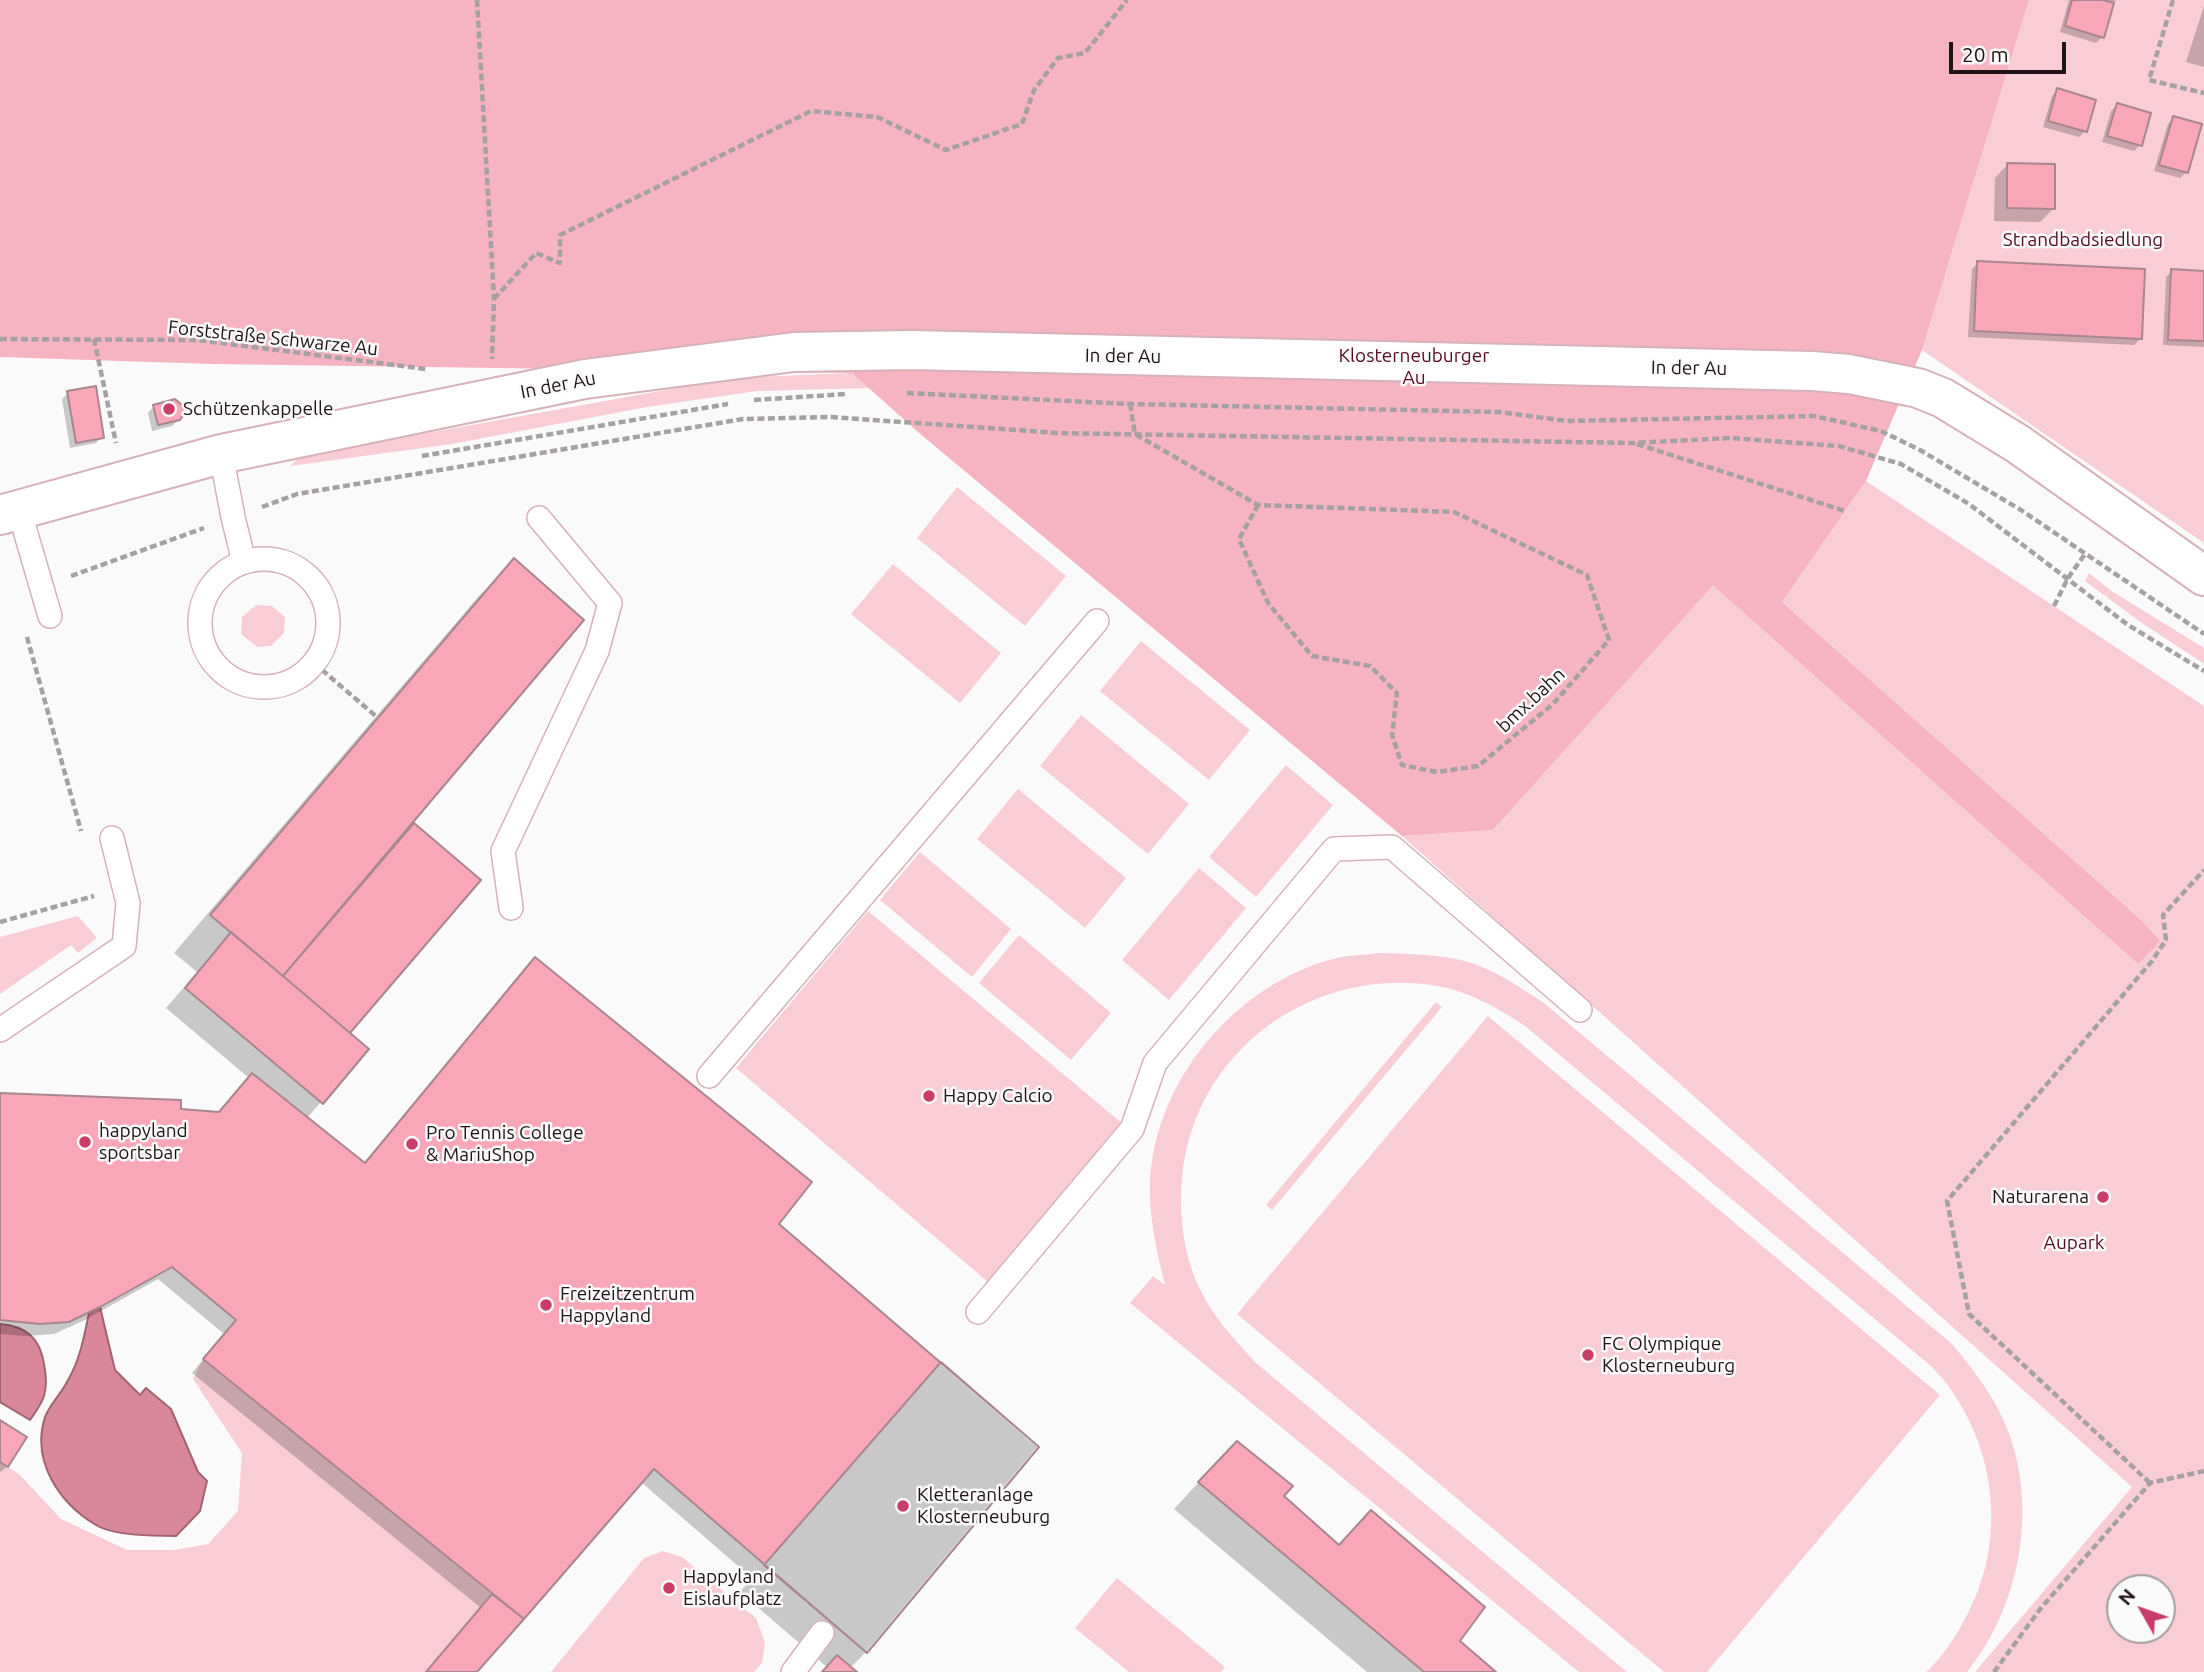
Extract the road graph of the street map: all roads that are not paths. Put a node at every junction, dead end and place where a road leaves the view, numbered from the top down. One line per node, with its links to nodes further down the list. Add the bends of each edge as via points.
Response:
1 (221, 454): 2 (street, In der Au); 4 (lane); 5 (street, In der Au, via 585,379 794,352 911,350 1812,371 1849,374 1943,397 2018,444)
2 (9, 513): 6 (lane, via 42,586)
3 (539, 517): 9 (lane, via 610,603 597,651 503,851)
4 (244, 562): 4 (lane, via 224,573 208,592 200,620 203,643 226,675 241,684 272,687 298,678 314,663 327,638 328,615 322,594 296,567 274,559)
5 (2204, 576)
6 (50, 616)
7 (1097, 621): 12 (lane)
8 (112, 838): 11 (lane, via 128,903 124,946)
9 (511, 908)
10 (1580, 1010): 13 (lane, via 1392,847 1334,849 1155,1063 1132,1129)
11 (0, 1030)
12 (709, 1076)
13 (978, 1312)
14 (822, 1633): 15 (lane)
15 (793, 1672)

